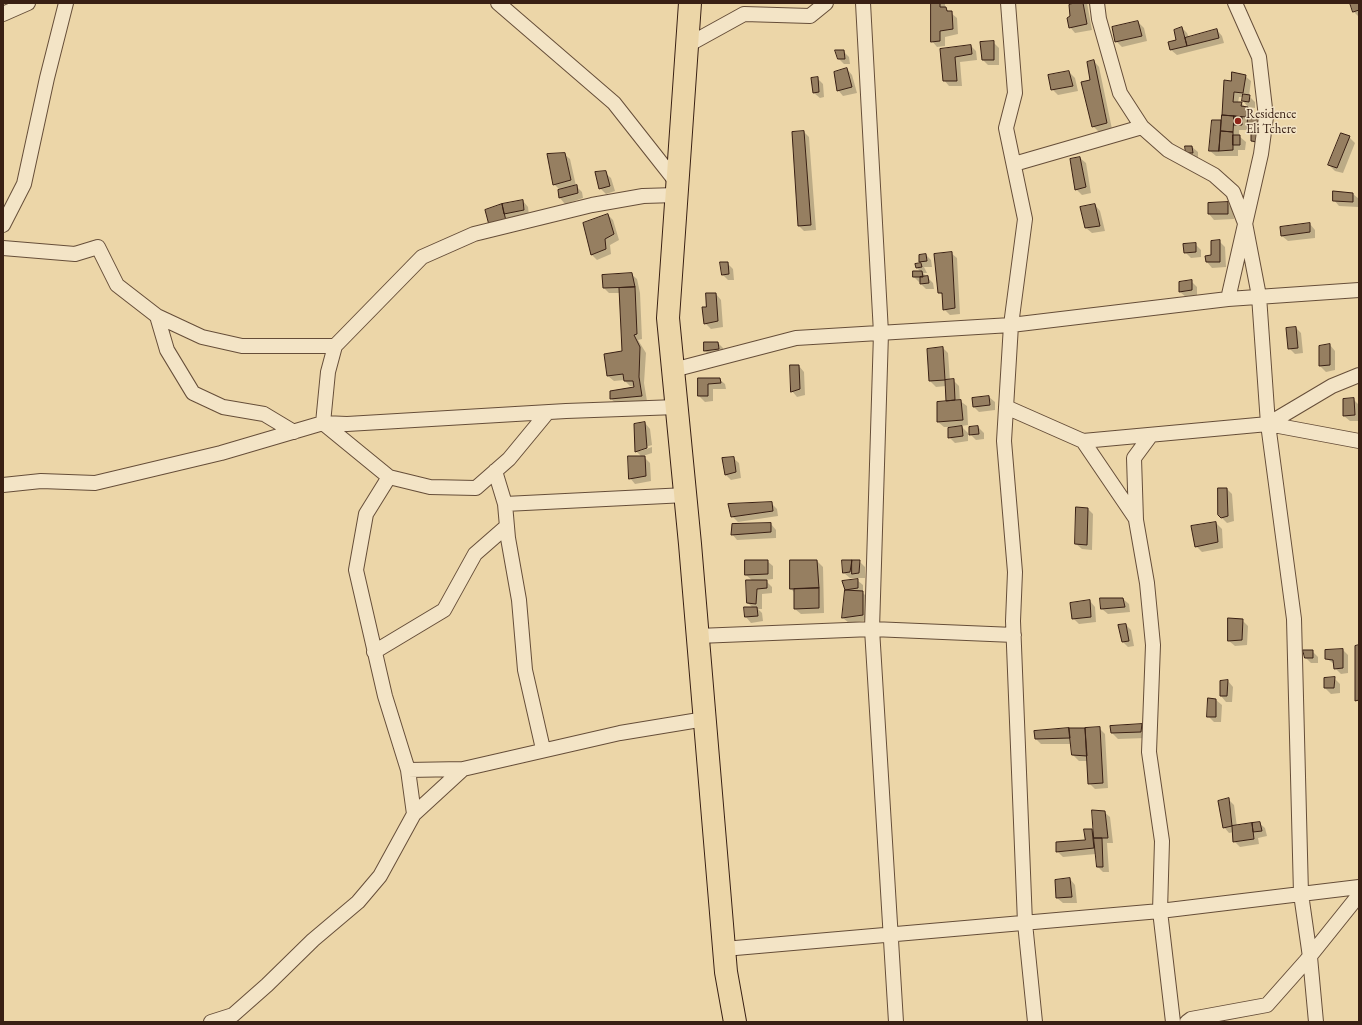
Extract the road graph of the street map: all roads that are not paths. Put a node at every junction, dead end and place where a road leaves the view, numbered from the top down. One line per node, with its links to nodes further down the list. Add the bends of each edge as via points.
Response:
1 (28, 3): 10 (street)
2 (66, 3): 16 (street, via 24,184)
3 (498, 3): 14 (street, via 614,103)
4 (690, 3): 11 (highway)
5 (826, 3): 11 (street, via 810,16 744,14)
6 (863, 3): 23 (street)
7 (1008, 3): 13 (street, via 1015,93 1006,128)
8 (1097, 3): 12 (street, via 1099,19 1120,93)
9 (1235, 3): 15 (street, via 1259,57 1266,117 1261,154)
10 (3, 14)
11 (686, 46): 14 (highway)
12 (1142, 127): 13 (street); 15 (street, via 1168,150 1214,175 1233,192)
13 (1014, 164): 22 (street, via 1025,219)
14 (676, 189): 24 (street, via 592,205 474,234 422,257); 25 (highway, via 668,318)
15 (1245, 223): 19 (street); 20 (street)
16 (3, 225)
17 (3, 248): 21 (street, via 75,254 98,247 117,285)
18 (1359, 290): 19 (street)
19 (1259, 296): 20 (street); 31 (street)
20 (1228, 299): 22 (street)
21 (157, 316): 24 (street, via 202,336 242,346); 32 (street, via 168,350 194,393 223,407 264,414)
22 (1011, 325): 23 (street); 28 (street)
23 (881, 333): 25 (street, via 796,338); 43 (street)
24 (335, 346): 30 (street, via 328,372)
25 (673, 370): 27 (highway)
26 (1359, 375): 31 (street, via 1332,386)
27 (677, 407): 29 (street); 39 (highway)
28 (1006, 407): 34 (street); 44 (street, via 1004,441 1015,572)
29 (547, 413): 30 (street, via 347,424); 36 (street)
30 (323, 423): 32 (street); 37 (street)
31 (1268, 424): 33 (street); 35 (street); 53 (street, via 1294,619)
32 (294, 432): 38 (street, via 95,483 41,481)
33 (1151, 435): 34 (street); 41 (street, via 1134,458)
34 (1083, 441): 41 (street)
35 (1359, 441)
36 (495, 472): 37 (street, via 476,488 430,487); 40 (street)
37 (389, 477): 46 (street, via 366,514 356,570)
38 (3, 484)
39 (686, 495): 40 (street); 45 (highway)
40 (504, 504): 42 (street)
41 (1136, 520): 55 (street, via 1147,583 1153,644 1149,752 1162,841)
42 (507, 526): 46 (street, via 475,554 444,610); 48 (street, via 519,600 525,670)
43 (872, 629): 44 (street); 45 (street); 57 (street)
44 (1014, 634): 56 (street)
45 (698, 636): 47 (highway)
46 (374, 652): 50 (street)
47 (705, 719): 48 (street); 58 (highway)
48 (543, 749): 49 (street)
49 (463, 769): 50 (street); 51 (street)
50 (408, 770): 51 (street)
51 (414, 814): 61 (street, via 380,876 358,902 313,940)
52 (1359, 887): 53 (street)
53 (1301, 894): 55 (street); 59 (street)
54 (1359, 895): 59 (street)
55 (1160, 911): 56 (street); 67 (street)
56 (1025, 923): 57 (street); 66 (street)
57 (891, 934): 58 (street); 65 (street)
58 (724, 949): 60 (highway)
59 (1310, 957): 68 (street, via 1267,1005 1191,1019); 69 (street)
60 (726, 972): 63 (highway); 64 (highway)
61 (233, 1018): 62 (street)
62 (211, 1022)
63 (723, 1022)
64 (735, 1022)
65 (896, 1022)
66 (1035, 1022)
67 (1173, 1022)
68 (1187, 1022)
69 (1316, 1022)

